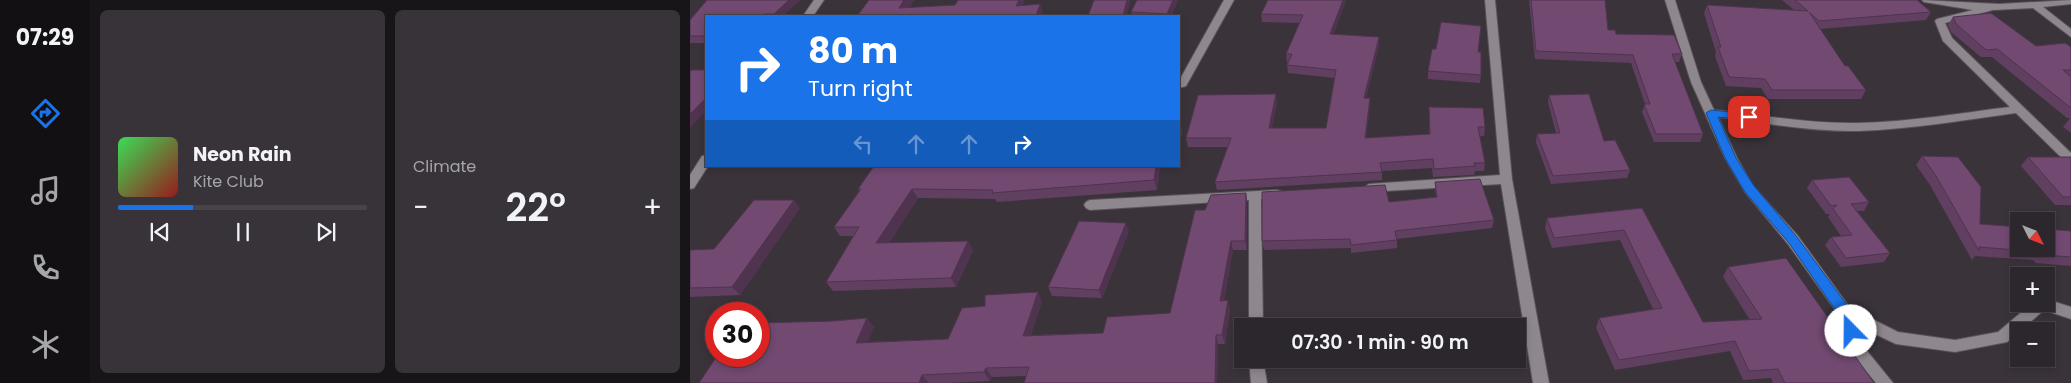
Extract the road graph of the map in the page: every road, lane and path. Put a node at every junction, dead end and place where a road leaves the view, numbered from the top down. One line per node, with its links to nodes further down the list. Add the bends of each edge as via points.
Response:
1 (819, 0): 9 (street)
2 (1229, 0): 11 (street, via 1192,69)
3 (1490, 0): 16 (street)
4 (1670, 0): 13 (street, via 1696,82)
5 (1927, 0): 8 (street)
6 (2071, 1): 7 (street)
7 (2035, 5): 8 (street); 10 (street)
8 (1994, 7): 12 (street, via 1940,21 1951,44)
9 (809, 15)
10 (2071, 34)
11 (1180, 85)
12 (2018, 109): 13 (street, via 1859,127); 14 (street)
13 (1711, 113): 23 (street, via 1731,158 1750,189 1793,240)
14 (2071, 160)
15 (705, 162): 17 (street)
16 (1506, 179): 18 (street); 29 (street)
17 (690, 185)
18 (1352, 189)
19 (1294, 193): 20 (street)
20 (1256, 195): 21 (street); 26 (street)
21 (1090, 205)
22 (2055, 307): 25 (street)
23 (1845, 312): 24 (street, via 1896,338 1955,346 2002,338); 30 (street, via 1857,349)
24 (2032, 312)
25 (2071, 313)
26 (1256, 318)
27 (1257, 368): 28 (street)
28 (1259, 383)
29 (1541, 383)
30 (1885, 383)

